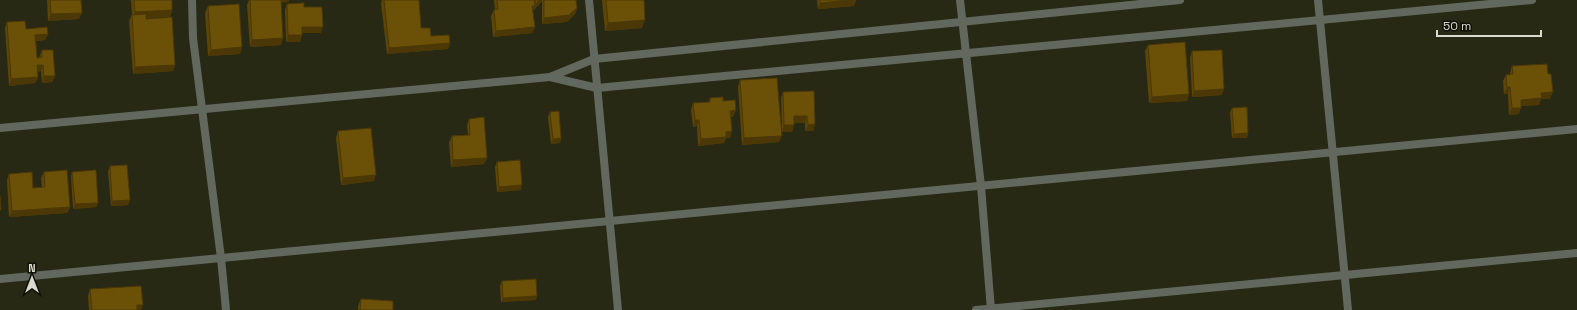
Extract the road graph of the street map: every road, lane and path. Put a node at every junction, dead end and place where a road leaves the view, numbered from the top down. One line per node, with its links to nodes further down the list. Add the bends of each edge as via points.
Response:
1 (192, 0): 13 (street, via 193,38)
2 (589, 0): 10 (street)
3 (960, 0): 8 (street)
4 (1180, 0): 8 (street)
5 (1318, 0): 7 (street)
6 (1532, 0): 7 (street)
7 (1320, 20): 9 (street); 16 (street)
8 (963, 22): 9 (street); 10 (street)
9 (967, 53): 12 (street); 17 (street)
10 (594, 59): 11 (street); 12 (street)
11 (550, 76): 12 (street); 13 (street)
12 (597, 88): 18 (street)
13 (202, 108): 14 (street); 20 (street)
14 (0, 128)
15 (1577, 129): 16 (street)
16 (1333, 152): 17 (street); 21 (street)
17 (981, 186): 18 (street); 23 (street)
18 (610, 221): 20 (street); 25 (street)
19 (1577, 253): 21 (street)
20 (221, 258): 22 (street); 24 (street)
21 (1344, 275): 23 (street); 27 (street)
22 (0, 279)
23 (991, 309): 26 (street)
24 (226, 310)
25 (618, 310)
26 (976, 310)
27 (1348, 310)

